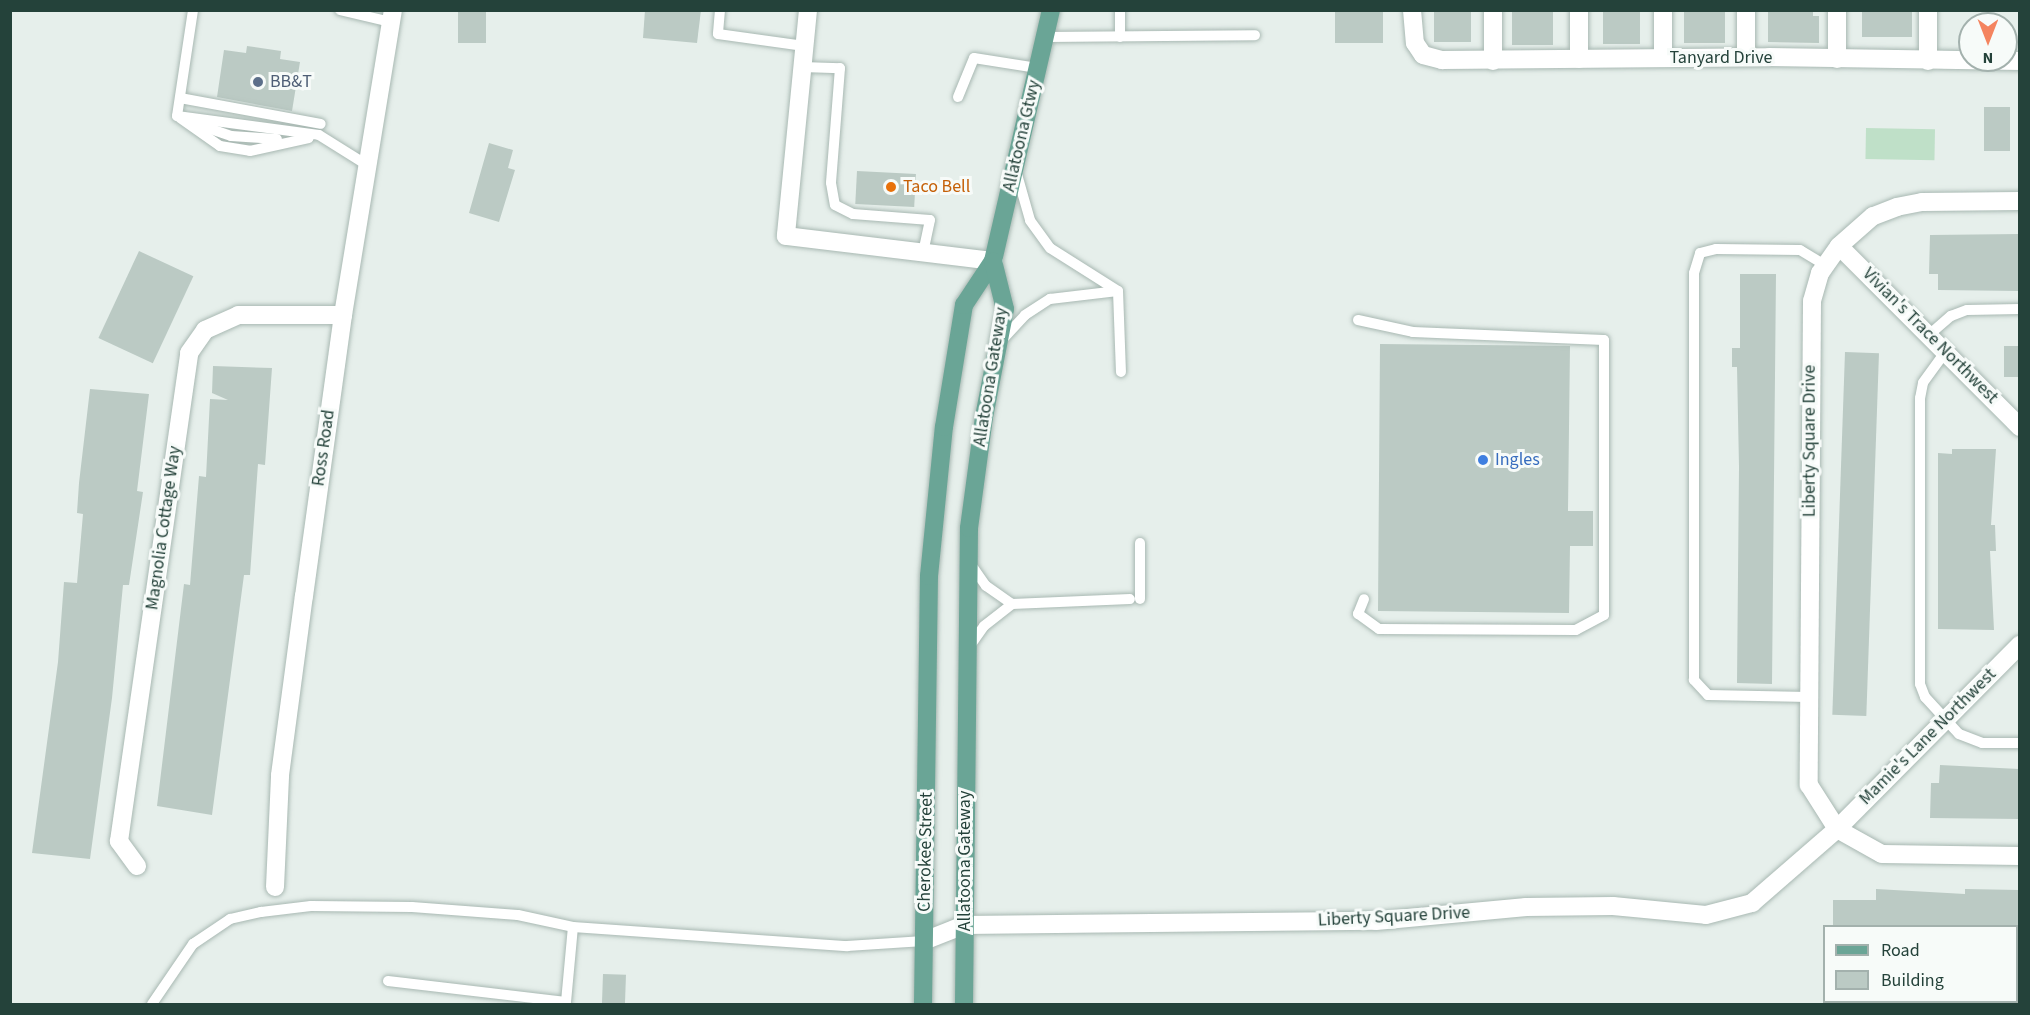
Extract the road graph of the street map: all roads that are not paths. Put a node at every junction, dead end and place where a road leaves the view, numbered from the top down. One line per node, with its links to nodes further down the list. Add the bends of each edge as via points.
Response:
1 (193, 10): 29 (lane)
2 (340, 10): 14 (lane)
3 (720, 10): 18 (lane, via 718,34)
4 (808, 10): 18 (street)
5 (1051, 10): 16 (main road, Allatoona Gtwy)
6 (1120, 10): 17 (lane)
7 (1412, 10): 23 (street, Tanyard Drive, via 1414,43 1423,55 1442,60)
8 (1493, 10): 23 (street)
9 (1579, 10): 21 (street)
10 (1663, 10): 20 (street)
11 (1746, 10): 19 (street)
12 (1837, 10): 22 (street)
13 (1928, 10): 24 (street)
14 (392, 16): 31 (street, Ross Road)
15 (1255, 35): 17 (lane)
16 (1044, 37): 17 (lane); 27 (main road, Allatoona Gtwy)
17 (1120, 37)
18 (804, 46): 26 (street)
19 (1746, 57): 20 (street, Tanyard Drive); 22 (street, Tanyard Drive)
20 (1663, 58): 21 (street, Tanyard Drive)
21 (1579, 59): 23 (street, Tanyard Drive)
22 (1837, 59): 24 (street, Tanyard Drive)
23 (1493, 61)
24 (1928, 61): 25 (street, Tanyard Drive)
25 (2019, 61)
26 (802, 67): 35 (lane, via 840,68 831,183 835,205 853,214 930,220); 35 (street, via 786,236)
27 (1037, 68): 28 (lane, via 974,58); 32 (main road, Allatoona Gtwy)
28 (958, 97)
29 (178, 107): 30 (lane); 30 (lane); 30 (lane, via 220,146 250,151)
30 (320, 130): 31 (lane)
31 (367, 165): 40 (street, Ross Road)
32 (1014, 167): 36 (main road, Allatoona Gtwy); 38 (lane, via 1030,220 1050,248)
33 (2019, 201): 34 (street, Liberty Square Drive, via 1922,202 1897,207 1873,216)
34 (1839, 246): 37 (street, Liberty Square Drive); 42 (street, Vivian's Trace Northwest)
35 (923, 253): 36 (street)
36 (993, 261): 43 (main road, Allatoona Gateway, via 1005,309); 56 (main road, Allatoona Gateway, via 964,305 944,427 929,576)
37 (1825, 265): 53 (street, Liberty Square Drive, via 1812,301); 53 (lane, via 1800,250 1716,249 1700,253 1694,273 1694,680 1708,696)
38 (1118, 291): 43 (lane, via 1050,299 1025,315); 45 (lane)
39 (2019, 309): 42 (lane, via 1967,310 1944,321)
40 (343, 315): 59 (street, Magnolia Cottage Way, via 238,315 205,330 189,353 119,841); 60 (street, Ross Road, via 280,775)
41 (1358, 320): 49 (lane, via 1413,332 1604,340 1604,615 1576,630 1379,629 1358,614)
42 (1930, 334): 44 (street, Vivian's Trace Northwest)
43 (998, 343): 48 (main road, Allatoona Gateway, via 979,452)
44 (1946, 351): 46 (street, Vivian's Trace Northwest); 54 (lane, via 1923,383 1920,398 1919,666 1925,697)
45 (1122, 372)
46 (2019, 427)
47 (1140, 543): 50 (lane, via 1135,599)
48 (968, 558): 50 (lane, via 986,586); 52 (main road, Allatoona Gateway)
49 (1364, 599)
50 (1012, 604): 52 (lane, via 984,626)
51 (2019, 645): 54 (street, Mamie's Lane Northwest)
52 (966, 651): 61 (main road, Allatoona Gateway)
53 (1809, 697): 57 (street, Liberty Square Drive, via 1809,785)
54 (1945, 721): 55 (lane, via 1974,742); 57 (street, Mamie's Lane Northwest)
55 (2019, 743)
56 (927, 762): 63 (main road, Cherokee Street)
57 (1837, 829): 58 (street, Liberty Square Drive, via 1882,854); 61 (street, Liberty Square Drive, via 1752,903 1706,915 1612,906 1526,907 1376,921)
58 (2019, 856)
59 (137, 866)
60 (275, 887)
61 (964, 925): 63 (street, Liberty Square Drive); 68 (main road, Allatoona Gateway)
62 (573, 927): 63 (lane, via 846,946); 65 (lane); 66 (lane, via 528,916 412,907 311,906 261,912 223,922 193,944)
63 (924, 941): 67 (main road)
64 (388, 981): 65 (lane)
65 (566, 1003)
66 (152, 1005)
67 (923, 1005)
68 (964, 1005)

